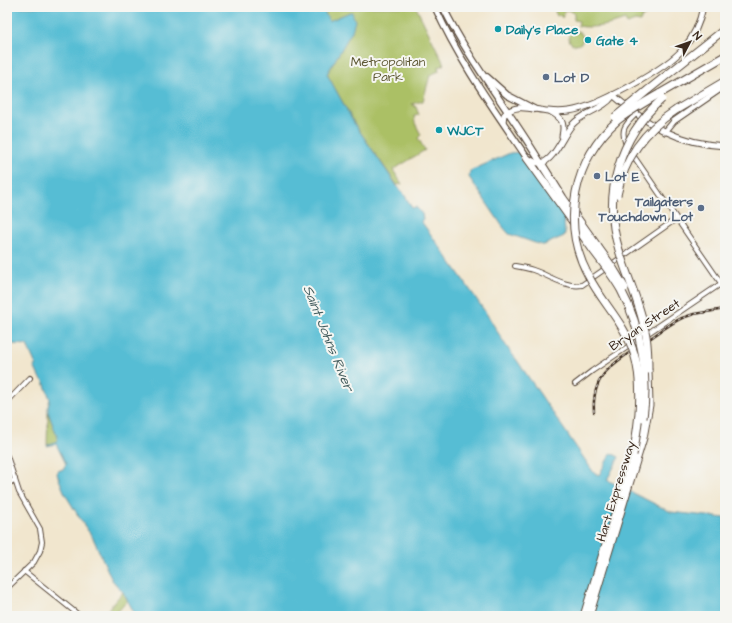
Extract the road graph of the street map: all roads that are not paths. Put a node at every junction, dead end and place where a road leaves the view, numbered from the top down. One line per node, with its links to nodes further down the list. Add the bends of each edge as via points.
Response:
1 (435, 7): 15 (main road, via 454,45)
2 (443, 7): 7 (main road)
3 (703, 7): 10 (street, via 695,32 678,54)
4 (723, 29): 21 (highway, bridge, via 602,130 589,149)
5 (725, 56): 21 (highway, bridge, via 621,118 600,141)
6 (725, 60): 23 (highway, bridge, via 665,97 646,115 631,136 620,161 613,187 612,214)
7 (474, 63): 11 (main road, via 502,92); 12 (main road)
8 (725, 81): 23 (highway, bridge, via 661,121 632,153 619,184 615,202)
9 (725, 86): 16 (street, via 674,121)
10 (613, 95): 13 (street, via 580,109); 14 (street); 17 (street, via 606,103 578,119)
11 (534, 109): 12 (street, via 516,108); 13 (street)
12 (508, 112): 15 (street); 20 (main road)
13 (552, 112): 17 (street, via 563,122)
14 (636, 114): 16 (street); 22 (street, via 625,126 624,139)
15 (503, 122): 19 (main road)
16 (665, 132): 18 (street, via 695,142)
17 (561, 141): 20 (street, via 550,158)
18 (725, 146)
19 (527, 158): 20 (main road); 24 (highway)
20 (541, 163): 24 (highway)
21 (581, 173): 32 (highway, bridge, via 574,216 579,253 585,271 625,331 637,366 640,385)
22 (676, 219): 25 (street, via 582,285 557,280); 26 (street)
23 (616, 241): 28 (highway, bridge, via 644,324)
24 (596, 248): 28 (highway, bridge, via 620,280 635,310 644,342); 32 (highway, bridge, via 623,294 641,348 645,380 644,408)
25 (515, 266)
26 (723, 283): 27 (street); 30 (street, Bryan Street)
27 (725, 289)
28 (648, 370): 40 (highway, Hart Expressway, via 649,405 643,438)
29 (30, 378): 31 (street)
30 (575, 384)
31 (7, 402)
32 (633, 455): 39 (highway, Hart Expressway)
33 (7, 456): 34 (street)
34 (15, 480): 35 (street); 36 (street, via 42,537 40,551 34,562)
35 (7, 484)
36 (24, 571): 37 (street); 38 (street)
37 (7, 588)
38 (80, 616)
39 (584, 616)
40 (589, 616)

